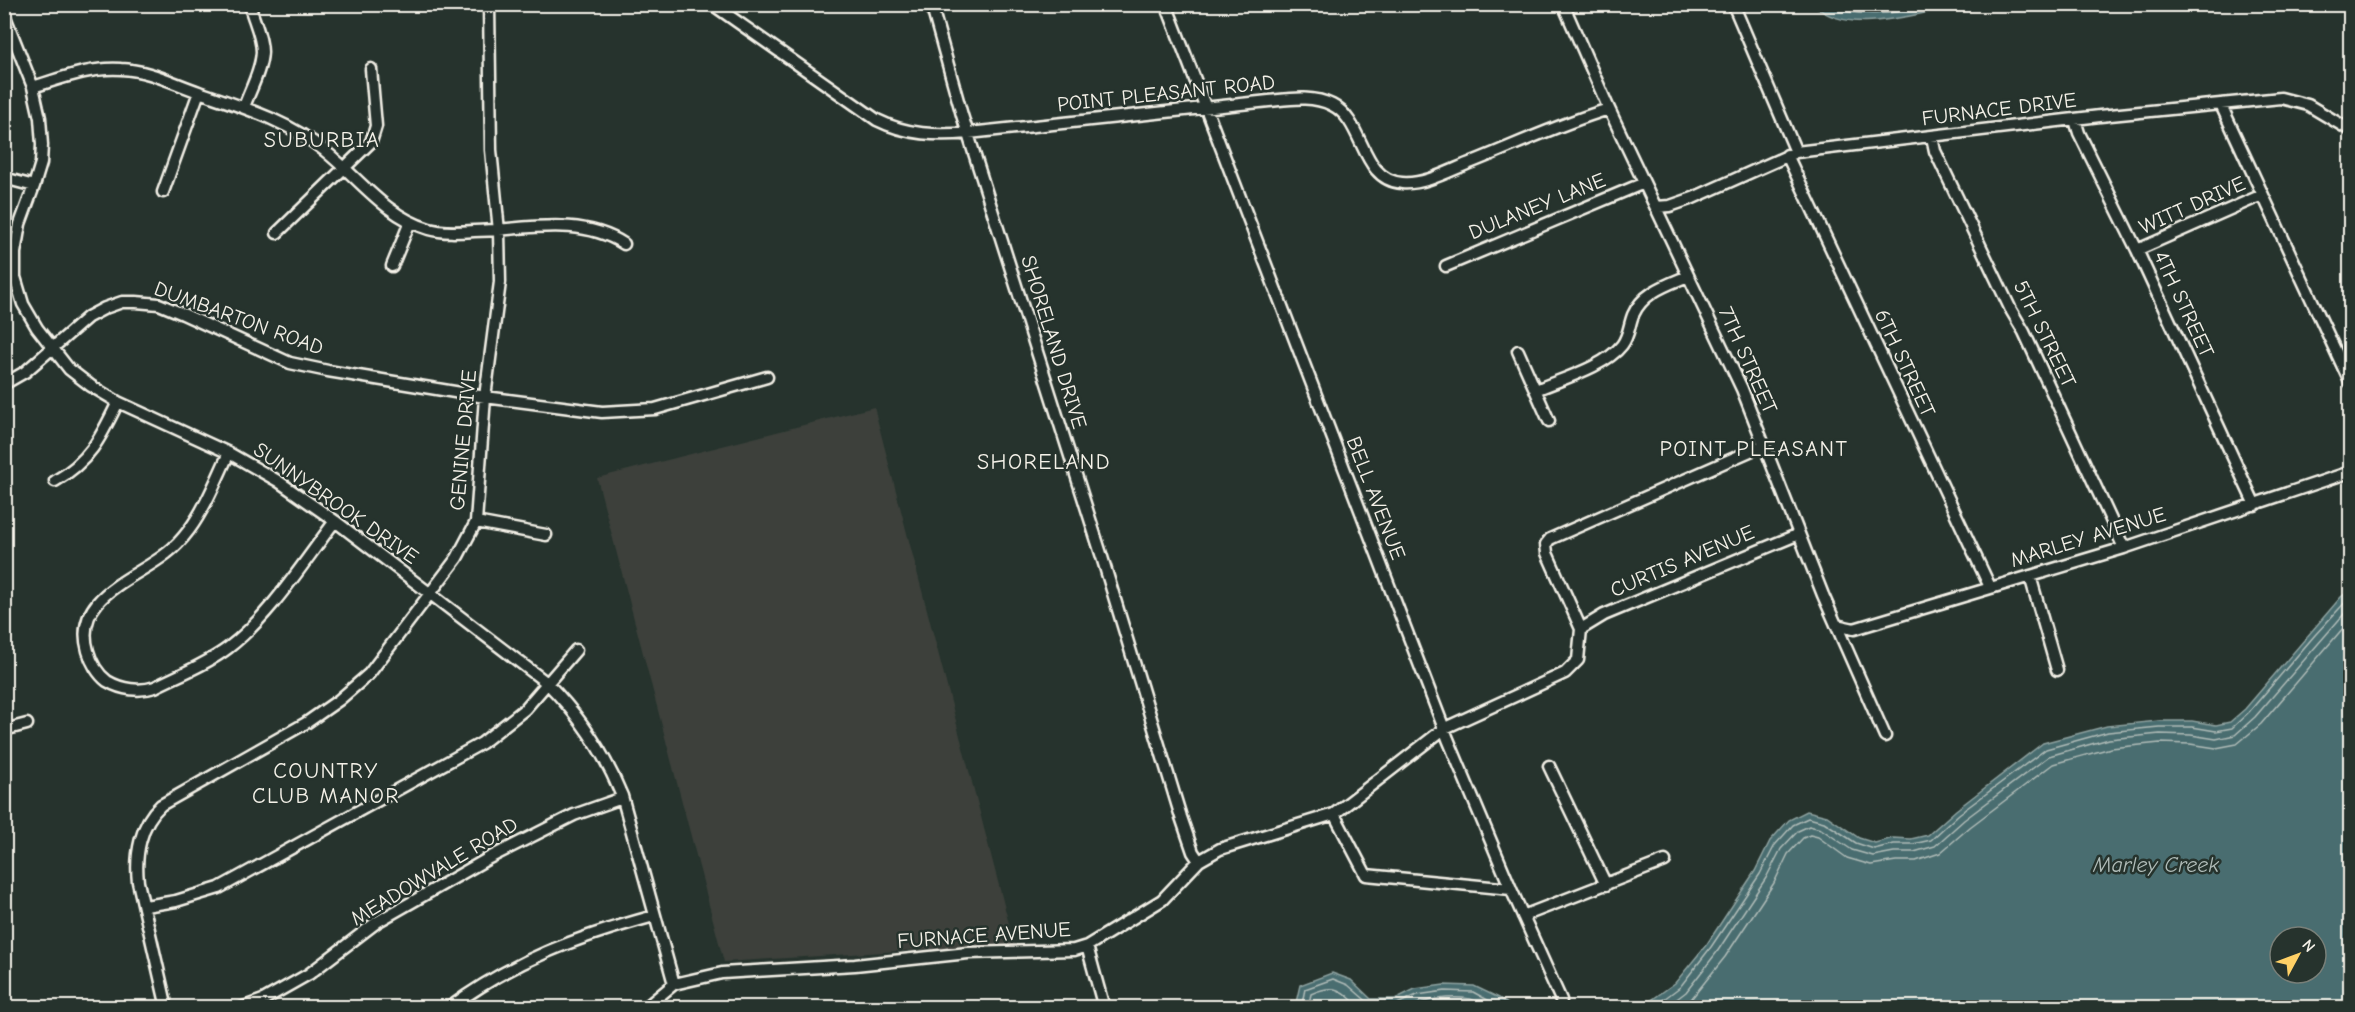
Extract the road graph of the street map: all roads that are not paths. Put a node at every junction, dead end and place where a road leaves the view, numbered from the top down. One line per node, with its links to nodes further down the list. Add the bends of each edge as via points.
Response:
1 (489, 4): 29 (street, GENINE DRIVE, via 491,150)
2 (712, 4): 18 (street, POINT PLEASANT ROAD, via 887,125 924,134)
3 (931, 4): 18 (street, SHORELAND DRIVE)
4 (1166, 4): 14 (street, BELL AVENUE)
5 (1563, 4): 15 (street, 7TH STREET)
6 (1733, 4): 20 (street, 6TH STREET)
7 (251, 10): 13 (street, via 262,52)
8 (4, 14): 10 (street, SUNNYBROOK DRIVE)
9 (371, 69): 21 (street, via 376,126 371,142)
10 (33, 87): 11 (street, via 92,69 121,69 145,72); 24 (street, SUNNYBROOK DRIVE, via 42,145)
11 (199, 92): 13 (street); 25 (street)
12 (2221, 105): 16 (street, FURNACE DRIVE); 17 (street, FURNACE DRIVE, via 2281,98 2308,105); 26 (street)
13 (244, 107): 21 (street, via 306,135)
14 (1207, 108): 15 (street, POINT PLEASANT ROAD, via 1304,99 1321,101 1333,106 1351,123 1373,166 1400,183 1444,173); 18 (street, POINT PLEASANT ROAD); 64 (street, BELL AVENUE)
15 (1609, 109): 23 (street, 7TH STREET)
16 (2075, 120): 19 (street, FURNACE DRIVE); 32 (street, 4TH STREET)
17 (2350, 130)
18 (969, 133): 70 (street, SHORELAND DRIVE, via 1181,817)
19 (1932, 136): 20 (street, FURNACE DRIVE); 54 (street, 5TH STREET, via 1935,151)
20 (1791, 153): 27 (street, FURNACE DRIVE, via 1693,198); 56 (street, 6TH STREET)
21 (346, 168): 28 (street, via 380,203); 30 (street)
22 (4, 178): 24 (street)
23 (1644, 183): 27 (street, 7TH STREET); 33 (street, DULANEY LANE)
24 (34, 186): 36 (street, SUNNYBROOK DRIVE, via 20,224 15,277 23,304)
25 (163, 192)
26 (2262, 195): 32 (street, WITT DRIVE); 39 (street)
27 (1656, 207): 35 (street, 7TH STREET)
28 (410, 222): 29 (street, via 452,232); 34 (street)
29 (499, 231): 31 (street, via 583,227); 42 (street, GENINE DRIVE, via 500,282)
30 (277, 233)
31 (624, 244)
32 (2137, 250): 49 (street, 4TH STREET)
33 (1446, 266)
34 (392, 267)
35 (1688, 276): 41 (street, via 1649,294 1634,315 1622,345 1609,356); 45 (street, 7TH STREET)
36 (53, 348): 40 (street, DUMBARTON ROAD); 42 (street, DUMBARTON ROAD, via 88,317 105,308 122,302 159,304 290,363); 43 (street, SUNNYBROOK DRIVE, via 69,369)
37 (1518, 351): 41 (street)
38 (767, 377): 42 (street, DUMBARTON ROAD, via 655,409 628,412)
39 (2350, 381)
40 (4, 384)
41 (1536, 390): 44 (street)
42 (485, 397): 51 (street, GENINE DRIVE)
43 (118, 402): 46 (street, SUNNYBROOK DRIVE); 48 (street, via 84,461)
44 (1549, 421)
45 (1764, 445): 52 (street, 7TH STREET); 59 (street, via 1550,539 1547,553)
46 (229, 453): 50 (street, SUNNYBROOK DRIVE); 50 (street, via 190,529 167,553 105,593 89,618 86,642 97,670 106,680 144,691 227,649 265,612)
47 (2350, 471): 49 (street, MARLEY AVENUE)
48 (55, 481)
49 (2255, 505): 54 (street, MARLEY AVENUE)
50 (335, 521): 57 (street, SUNNYBROOK DRIVE)
51 (476, 522): 53 (street); 57 (street, GENINE DRIVE)
52 (1799, 534): 58 (street, 7TH STREET); 59 (street, CURTIS AVENUE, via 1604,615)
53 (546, 535)
54 (2124, 548): 55 (street, MARLEY AVENUE)
55 (2030, 576): 56 (street, MARLEY AVENUE); 61 (street)
56 (1990, 587): 58 (street, MARLEY AVENUE, via 1854,629)
57 (431, 595): 62 (street, SUNNYBROOK DRIVE); 74 (street, GENINE DRIVE, via 369,674 339,700 153,812 136,862)
58 (1836, 625): 66 (street, 7TH STREET)
59 (1581, 629): 64 (street, FURNACE AVENUE, via 1578,660 1564,673)
60 (576, 650): 62 (street)
61 (2057, 670)
62 (547, 683): 68 (street, SUNNYBROOK DRIVE, via 568,704 598,746); 74 (street, via 525,709 482,743 383,799 219,888)
63 (27, 724): 65 (street)
64 (1445, 728): 69 (street, FURNACE AVENUE); 73 (street, BELL AVENUE)
65 (4, 730)
66 (1885, 736)
67 (1549, 766): 72 (street)
68 (622, 798): 75 (street, SUNNYBROOK DRIVE); 81 (street, MEADOWVALE ROAD, via 574,815 489,858 377,922 309,974)
69 (1334, 814): 70 (street, FURNACE AVENUE, via 1221,849); 73 (street, via 1366,875)
70 (1199, 861): 77 (street, FURNACE AVENUE, via 1162,900)
71 (1665, 861): 72 (street)
72 (1606, 885): 76 (street)
73 (1511, 889): 76 (street, BELL AVENUE)
74 (145, 906): 80 (street, GENINE DRIVE)
75 (654, 916): 78 (street, SUNNYBROOK DRIVE); 82 (street, via 594,932 537,955 497,975)
76 (1524, 916): 79 (street, BELL AVENUE)
77 (1087, 946): 78 (street, FURNACE AVENUE, via 1074,951 968,953 722,973); 84 (street)
78 (674, 984): 83 (street, FURNACE AVENUE)
79 (1562, 1000)
80 (167, 1008)
81 (241, 1008)
82 (449, 1008)
83 (645, 1008)
84 (1104, 1008)

